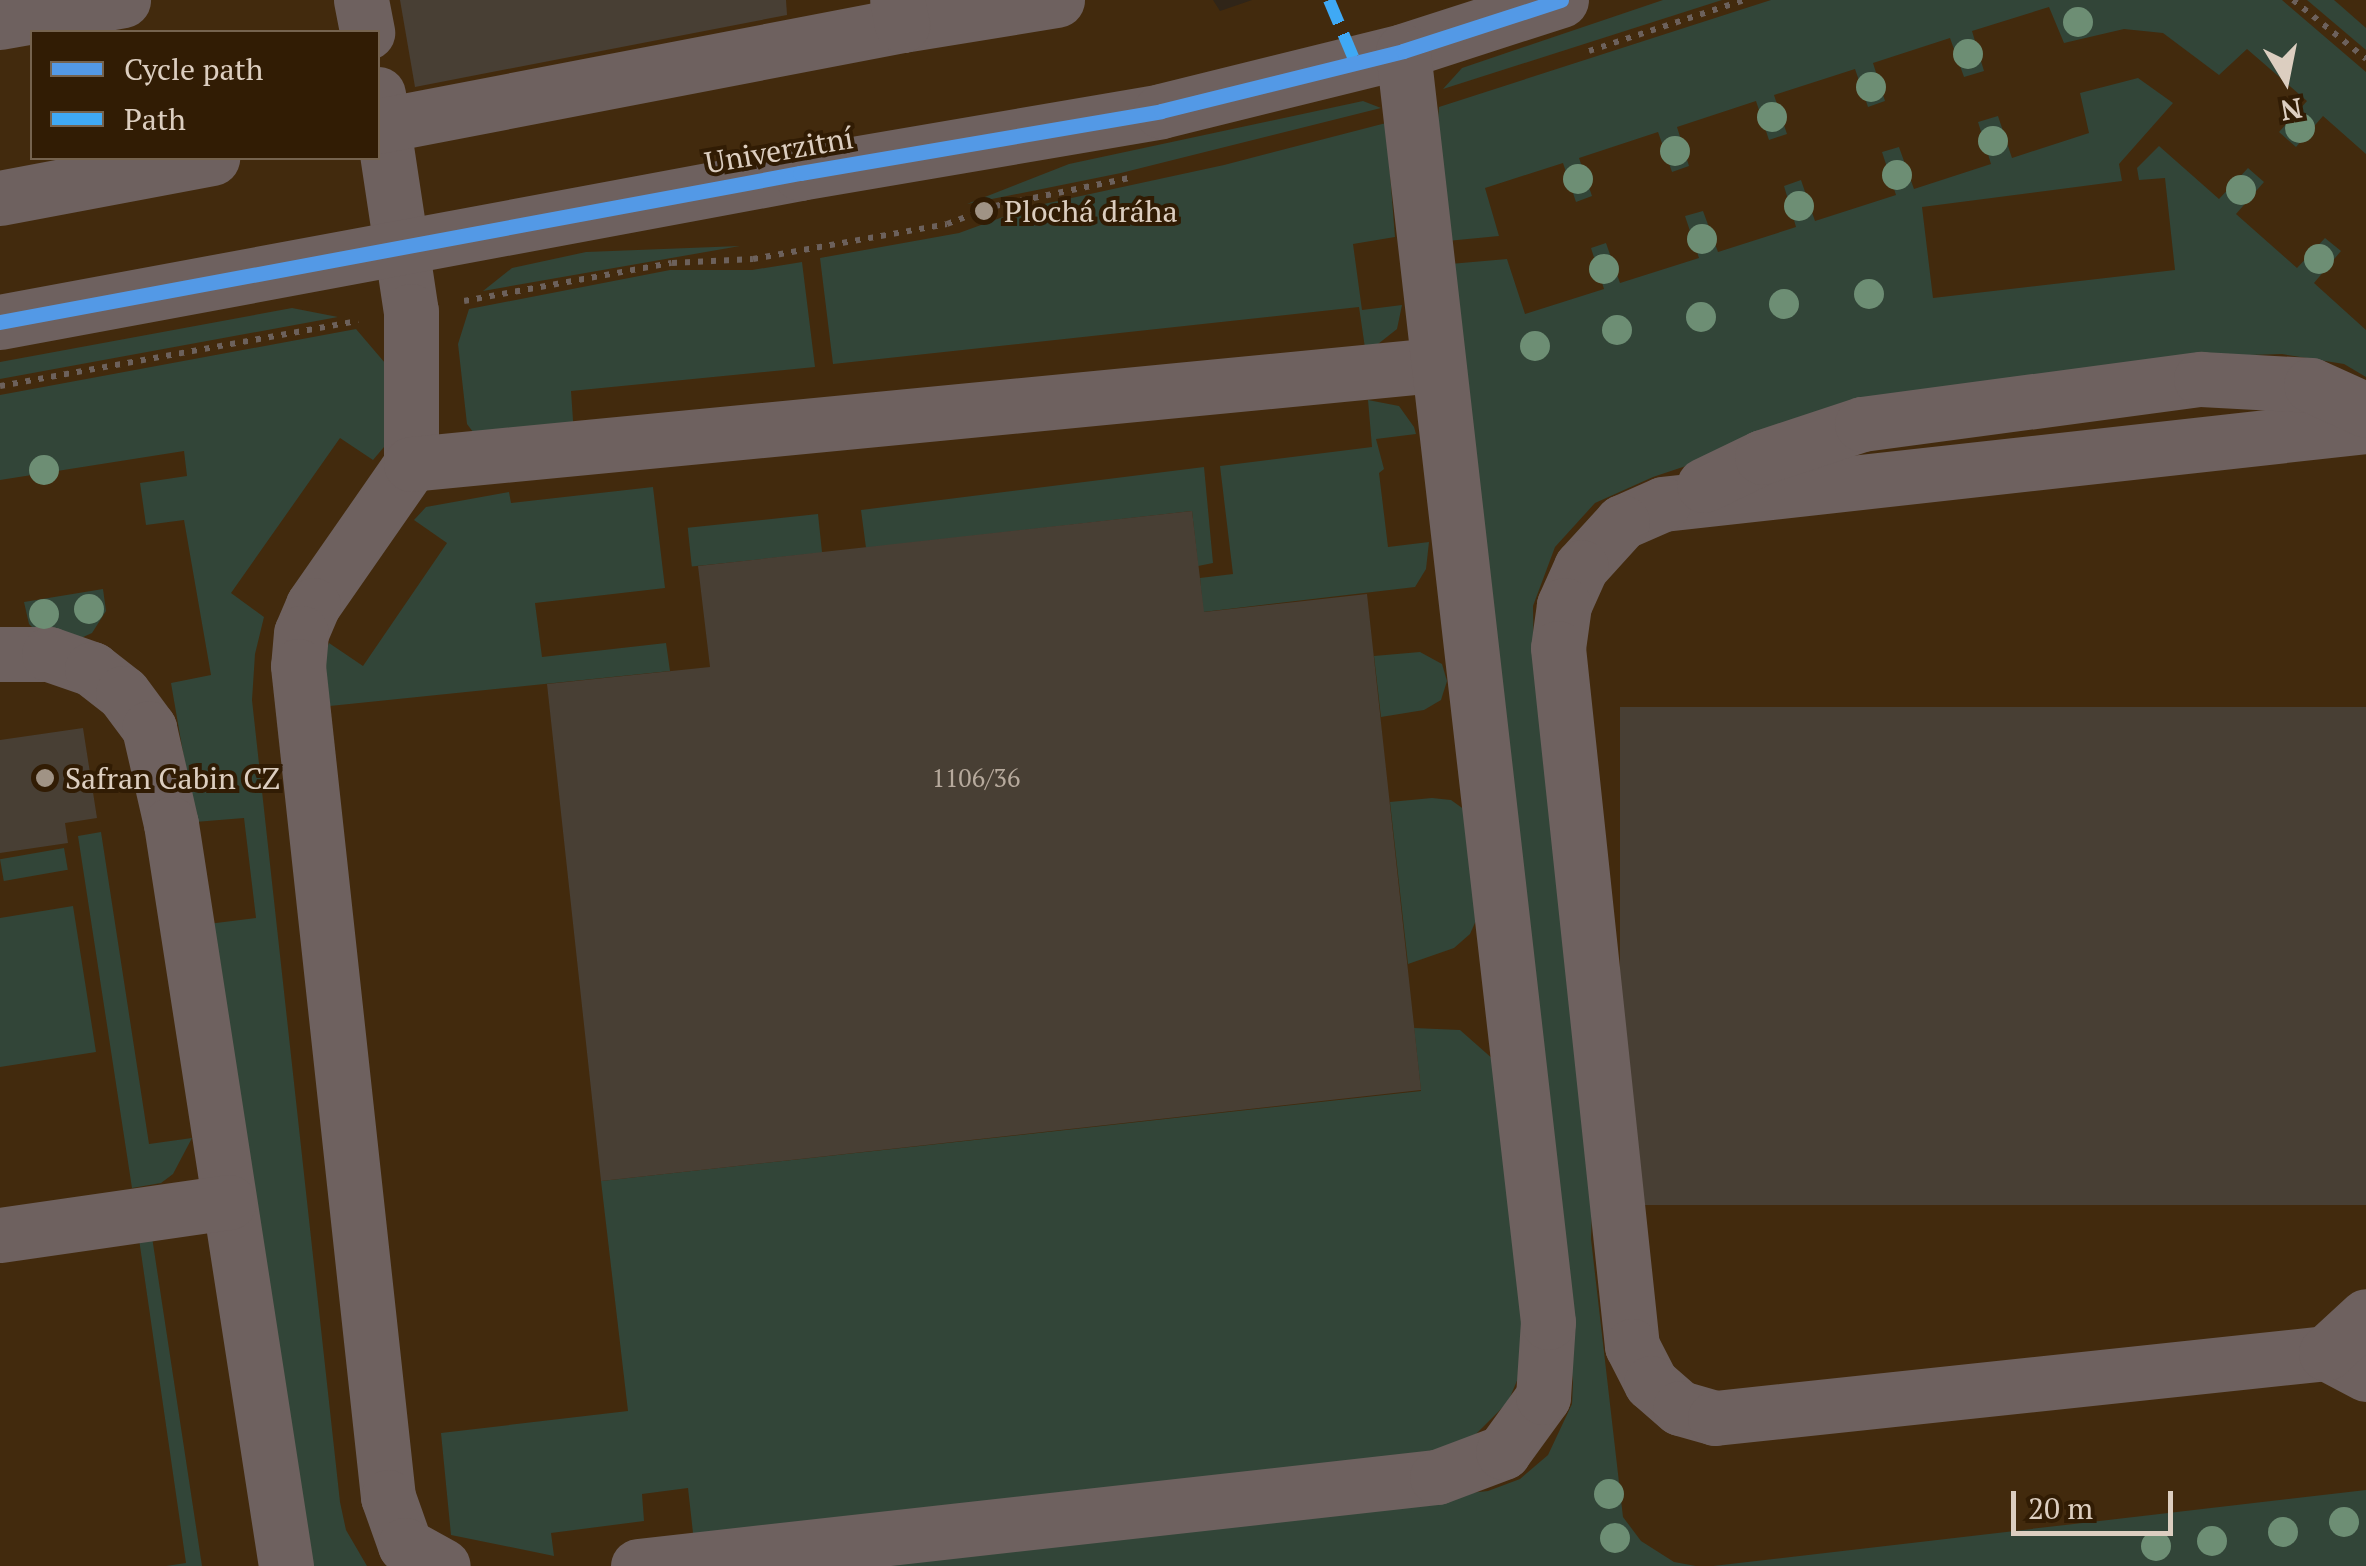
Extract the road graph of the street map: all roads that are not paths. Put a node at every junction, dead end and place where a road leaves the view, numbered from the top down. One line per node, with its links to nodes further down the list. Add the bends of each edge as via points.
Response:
1 (123, 0): 6 (street)
2 (361, 0): 7 (street)
3 (1057, 0): 5 (street)
4 (1561, 0): 8 (street, Univerzitní)
5 (899, 13): 9 (street)
6 (0, 22)
7 (367, 30)
8 (1403, 51): 13 (street, Univerzitní, via 1161,112); 15 (street)
9 (380, 115)
10 (380, 121): 13 (street)
11 (201, 160): 12 (street)
12 (0, 198)
13 (402, 247): 14 (street, Univerzitní); 18 (street, via 411,311)
14 (0, 322)
15 (1436, 365): 18 (street); 27 (street, via 1548,1322 1543,1397 1503,1452 1436,1476)
16 (2366, 410): 19 (street, via 2312,385 2202,378 1862,424 1762,457)
17 (2366, 426): 19 (street)
18 (410, 464): 26 (street, via 313,606 298,666 388,1497 405,1545)
19 (1663, 504): 24 (street, via 1622,522 1581,568 1564,605 1558,648 1632,1346 1651,1383 1680,1408 1715,1418)
20 (0, 654): 21 (street, via 49,654 92,669 123,692 149,728 162,770)
21 (229, 1202): 22 (street); 25 (street)
22 (0, 1235)
23 (2366, 1316): 24 (street)
24 (2346, 1363)
25 (286, 1566)
26 (444, 1566)
27 (638, 1566)

